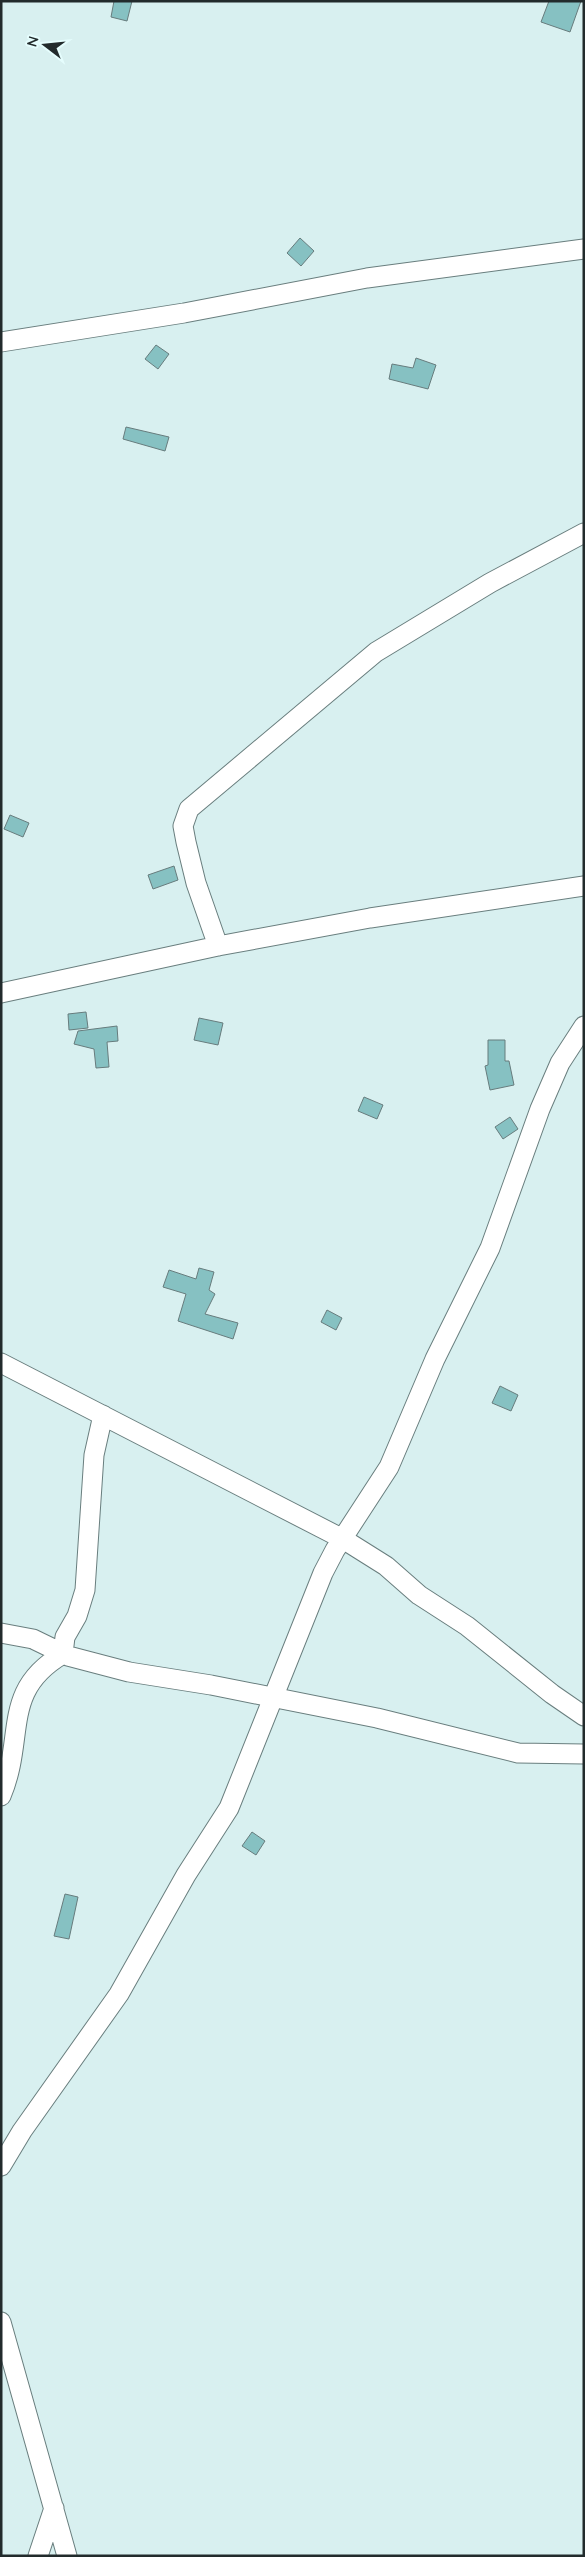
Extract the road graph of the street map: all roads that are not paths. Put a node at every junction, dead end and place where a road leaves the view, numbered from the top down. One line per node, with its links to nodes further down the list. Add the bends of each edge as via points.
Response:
1 (584, 249): 2 (street, via 367,278 184,313)
2 (1, 342)
3 (584, 534): 5 (street, via 490,583 376,652 188,809 183,826 186,842)
4 (584, 886): 5 (street, via 370,918)
5 (218, 946): 6 (street)
6 (1, 994)
7 (584, 1026): 10 (street, via 560,1063 490,1248 435,1359 388,1467)
8 (1, 1364): 9 (street)
9 (103, 1416): 10 (street); 12 (street, via 94,1455 85,1590 77,1616 65,1637)
10 (343, 1539): 13 (street, via 323,1573); 14 (street, via 386,1566 419,1595 466,1626)
11 (1, 1633): 12 (street, via 32,1639)
12 (63, 1654): 13 (street, via 129,1672); 16 (street, via 41,1667 21,1690)
13 (273, 1698): 15 (street, via 378,1718 518,1753); 17 (street, via 222,1820 186,1875 119,1994)
14 (584, 1716)
15 (584, 1754)
16 (1, 1796)
17 (1, 2166)
18 (1, 2322): 19 (street)
19 (54, 2508): 20 (street); 21 (street)
20 (38, 2556)
21 (67, 2556)

